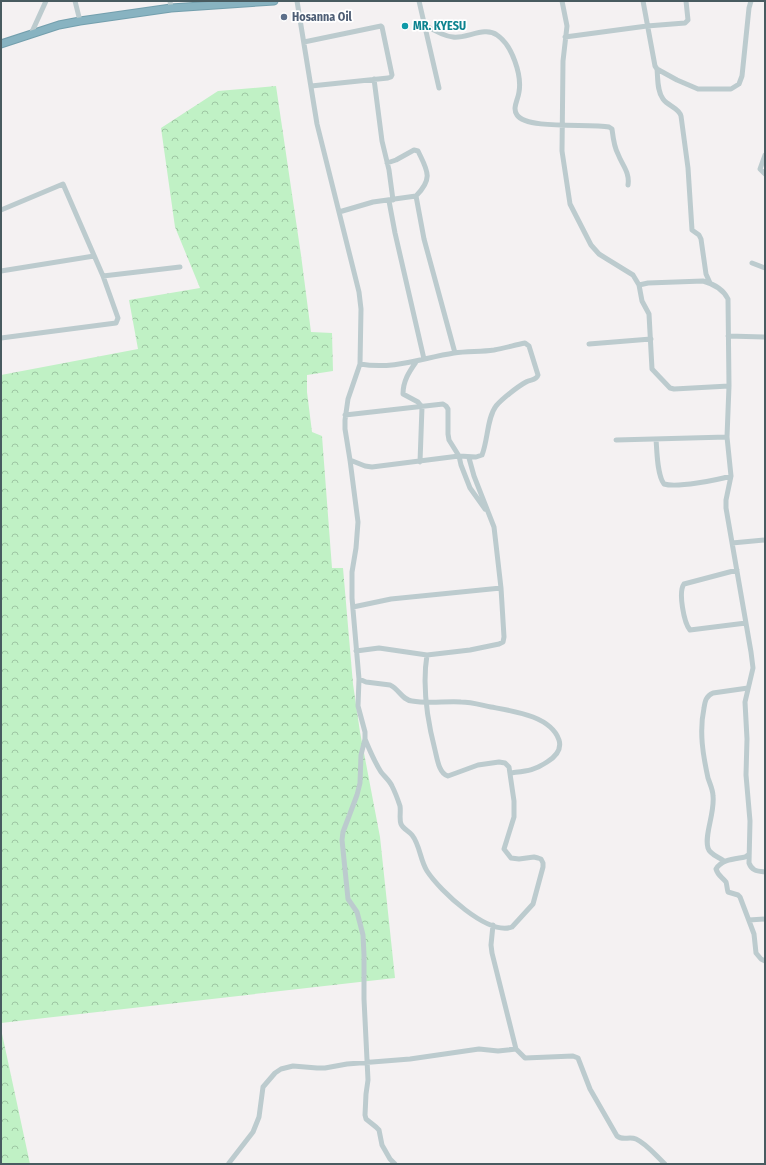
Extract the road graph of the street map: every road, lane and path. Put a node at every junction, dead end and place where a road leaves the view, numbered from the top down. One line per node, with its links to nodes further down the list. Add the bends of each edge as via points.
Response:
1 (46, 1): 15 (street)
2 (75, 1): 12 (street)
3 (274, 1): 10 (highway)
4 (297, 1): 17 (street)
5 (419, 1): 13 (street)
6 (562, 1): 16 (street, via 567,26)
7 (643, 1): 14 (street)
8 (686, 1): 14 (street, via 688,20 685,23)
9 (751, 1): 19 (street, via 742,76 736,87 698,89)
10 (247, 2): 11 (highway)
11 (171, 5): 12 (highway)
12 (80, 21): 15 (highway)
13 (425, 25): 22 (street); 23 (street, via 454,37 488,32 499,36 505,42 517,66 519,91 514,109 518,117 525,122)
14 (648, 26): 16 (street); 19 (street)
15 (31, 34): 18 (highway)
16 (565, 37): 23 (street, via 562,61)
17 (304, 42): 20 (street, via 381,26 392,75); 21 (street)
18 (1, 44)
19 (657, 69): 38 (street, via 658,87 662,98 678,110 681,116 692,230 701,239 706,274)
20 (374, 79): 21 (street); 25 (street)
21 (311, 86): 31 (street, via 317,124)
22 (439, 88)
23 (562, 125): 27 (street, via 604,126 612,129 617,154 626,168); 39 (street, via 562,151 570,204 590,245 599,254 633,275)
24 (765, 155): 26 (street, via 760,169)
25 (387, 163): 28 (street, via 414,150 418,151 428,177 421,192); 29 (street)
26 (765, 174)
27 (628, 184)
28 (416, 196): 29 (street); 45 (street, via 424,240)
29 (391, 200): 31 (street); 46 (street, via 395,233)
30 (1, 210): 32 (street, via 63,184)
31 (339, 212): 48 (street, via 359,292)
32 (94, 256): 36 (street); 37 (street)
33 (752, 263): 35 (street)
34 (180, 267): 37 (street)
35 (765, 268)
36 (1, 271)
37 (103, 276): 42 (street, via 118,318 116,323)
38 (710, 283): 39 (street, via 703,281); 40 (street, via 724,292 728,299)
39 (639, 285): 43 (street, via 642,301 649,314)
40 (728, 336): 41 (street); 49 (street)
41 (765, 337)
42 (1, 338)
43 (651, 339): 44 (street); 49 (street, via 652,369 670,388 679,390)
44 (588, 344)
45 (455, 353): 46 (street); 56 (street, via 494,350 525,343 528,344 538,375 535,380 526,382 496,406 482,455)
46 (424, 359): 47 (street)
47 (416, 362): 48 (street, via 385,366); 50 (street, via 406,377 403,394)
48 (360, 364): 51 (street)
49 (728, 386): 52 (street)
50 (422, 407): 51 (street); 55 (street, via 443,404 446,406 449,440); 58 (street)
51 (345, 415): 57 (street)
52 (727, 437): 53 (street); 59 (street)
53 (656, 439): 54 (street); 59 (street, via 664,484 707,482)
54 (616, 440)
55 (459, 456): 56 (street); 58 (street); 60 (street, via 470,488)
56 (469, 458): 60 (street)
57 (350, 460): 58 (street, via 372,467); 65 (street, via 358,522 352,572)
58 (420, 462)
59 (731, 476): 62 (street, via 726,500)
60 (488, 513): 64 (street, via 494,527)
61 (765, 540): 62 (street)
62 (732, 542): 63 (street)
63 (737, 570): 66 (street); 66 (street, via 684,584 681,594 690,630)
64 (501, 588): 65 (street, via 391,599); 68 (street, via 503,642 470,650)
65 (353, 607): 67 (street)
66 (746, 623): 70 (street, via 753,668)
67 (356, 651): 68 (street, via 379,648); 69 (street)
68 (427, 655): 71 (street)
69 (359, 678): 71 (street, via 366,682 394,687 412,702); 72 (street, via 358,706)
70 (748, 688): 74 (street, via 744,702 750,821); 75 (street, via 709,695 702,720 701,735 713,796 708,850)
71 (426, 702): 73 (street, via 428,724 444,775 453,775 478,765 499,762 509,766); 73 (street, via 461,702 514,710 550,726 560,744 553,759 532,771)
72 (365, 739): 79 (street, via 372,757 391,784 400,806 401,824 416,841 428,872 469,914); 82 (street, via 361,755 360,783 342,840 348,899 357,912 363,935)
73 (510, 773): 79 (street, via 514,817 504,849 510,858 541,859 543,867 533,904 528,911 508,929)
74 (748, 855): 75 (street); 76 (street, via 751,868)
75 (724, 861): 78 (street, via 716,869 718,874 726,884 728,892 740,897)
76 (765, 872)
77 (765, 919): 78 (street)
78 (749, 920): 80 (street, via 756,953)
79 (493, 925): 81 (street, via 492,953)
80 (765, 961)
81 (516, 1049): 82 (street, via 479,1049); 85 (street, via 525,1058 578,1058 590,1089 617,1136 620,1139 635,1139 644,1144)
82 (368, 1062): 83 (street, via 317,1068 293,1066 275,1073 263,1087 259,1117 253,1132); 84 (street, via 366,1119 379,1130 382,1145)
83 (229, 1163)
84 (395, 1164)
85 (665, 1164)

